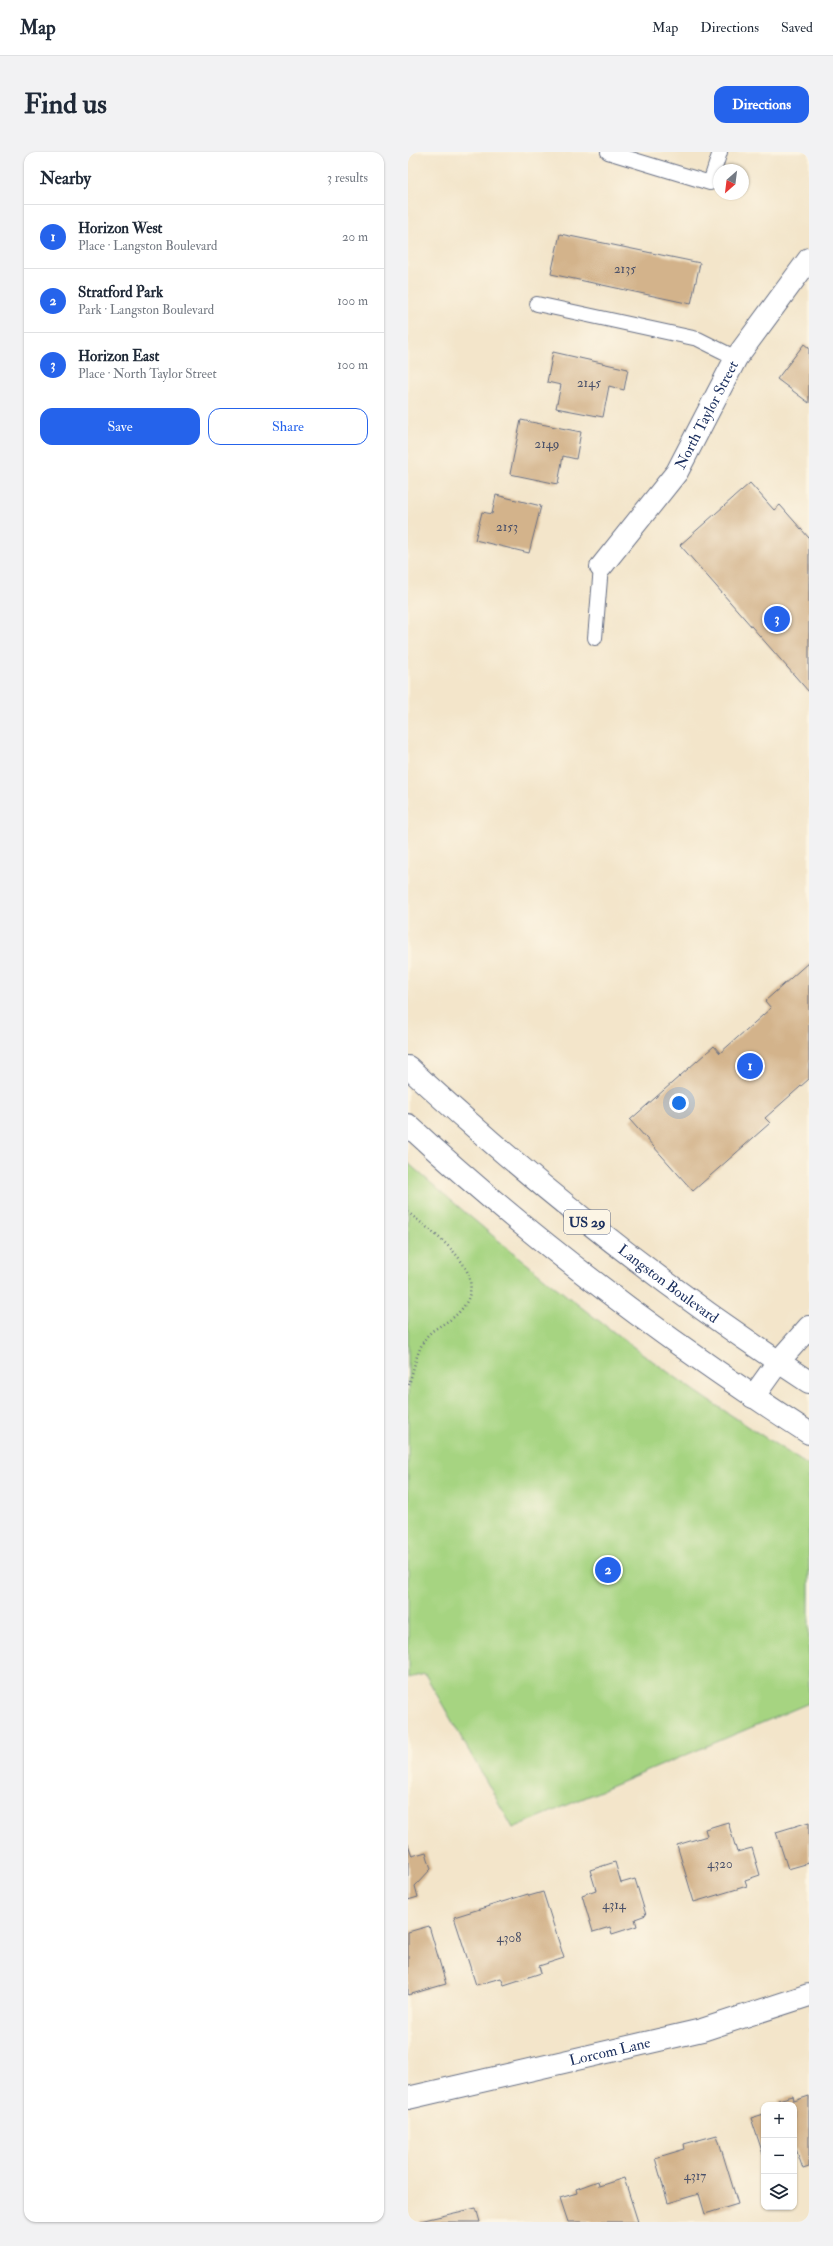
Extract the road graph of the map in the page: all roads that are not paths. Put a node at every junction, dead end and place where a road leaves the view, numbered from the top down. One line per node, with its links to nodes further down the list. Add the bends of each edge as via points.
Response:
1 (608, 152): 2 (lane, via 710,183)
2 (720, 152)
3 (809, 259): 5 (main road, North Taylor Street)
4 (537, 304): 5 (lane, via 698,339)
5 (736, 358): 6 (main road, North Taylor Street, via 677,472)
6 (601, 567): 7 (lane)
7 (594, 638)
8 (408, 1067): 11 (main road, Langston Boulevard / US 29, via 506,1155 606,1238 718,1322)
9 (408, 1125): 13 (main road, US 29, via 508,1213 610,1294)
10 (809, 1327): 11 (main road)
11 (778, 1362): 12 (main road, Langston Boulevard / US 29); 13 (main road)
12 (809, 1382)
13 (753, 1397): 14 (main road, US 29)
14 (809, 1433)
15 (809, 1994): 16 (main road, Lorcom Lane, via 702,2030)
16 (408, 2098)

